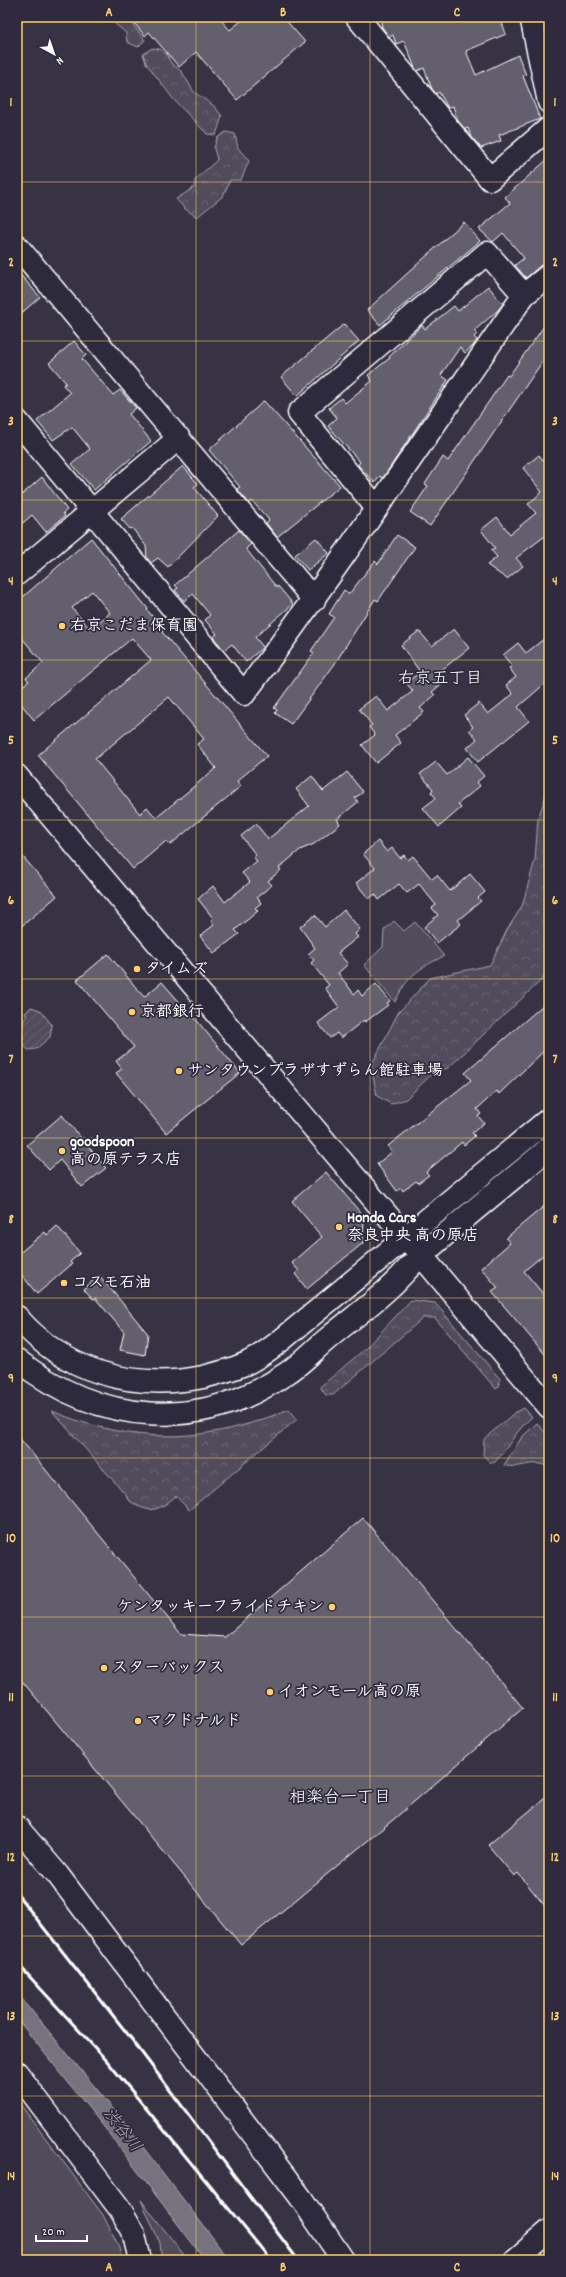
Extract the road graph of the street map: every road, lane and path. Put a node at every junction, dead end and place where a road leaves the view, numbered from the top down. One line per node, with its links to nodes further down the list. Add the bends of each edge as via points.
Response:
1 (357, 17): 4 (street, via 490,179)
2 (531, 17): 3 (street)
3 (549, 102)
4 (549, 128)
5 (17, 246): 9 (street)
6 (549, 275): 7 (street)
7 (524, 295): 10 (street); 10 (street, via 487,253 298,413)
8 (17, 421): 11 (street)
9 (179, 438): 11 (street); 13 (street)
10 (376, 507): 13 (street)
11 (93, 511): 12 (street); 13 (street, via 244,694)
12 (17, 574)
13 (314, 600)
14 (17, 776): 17 (street)
15 (549, 1119): 17 (street)
16 (549, 1148): 18 (street)
17 (407, 1238): 18 (street); 19 (street, via 266,1352 234,1368 197,1378 171,1382 141,1382 85,1368 39,1339)
18 (421, 1256): 20 (street, via 390,1287 296,1367 257,1391 208,1408 162,1414 115,1409 52,1385); 21 (street)
19 (17, 1317)
20 (17, 1360)
21 (549, 1407)
22 (17, 1827): 26 (street, via 58,1875 292,2186)
23 (17, 2073): 25 (street, via 120,2209 133,2231)
24 (549, 2231): 27 (street)
25 (140, 2260)
26 (343, 2260)
27 (515, 2260)

